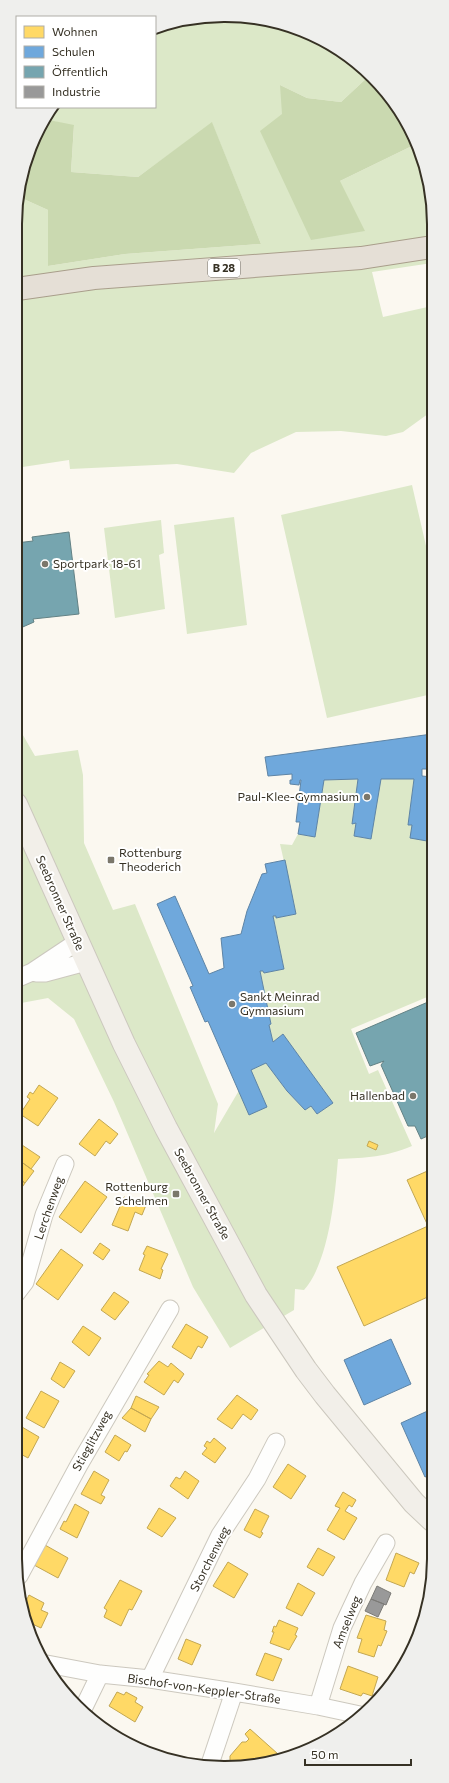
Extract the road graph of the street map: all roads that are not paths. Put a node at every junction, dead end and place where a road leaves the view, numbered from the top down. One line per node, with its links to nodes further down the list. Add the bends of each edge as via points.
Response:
1 (427, 248): 2 (main road, B 28, via 362,258 94,278)
2 (22, 288)
3 (22, 817): 4 (street, Seebronner Straße)
4 (77, 942): 5 (street, Seebronner Straße); 6 (street)
5 (86, 962): 6 (street, via 45,973); 12 (street, Seebronner Straße, via 166,1128 260,1302 325,1395)
6 (32, 972): 7 (street)
7 (22, 976)
8 (64, 1164): 9 (street, Lerchenweg)
9 (22, 1286)
10 (170, 1309): 14 (street, Stieglitzweg, via 79,1465)
11 (276, 1442): 17 (street, Storchenweg, via 257,1479 220,1535)
12 (427, 1515)
13 (386, 1543): 20 (street, Amselweg, via 363,1583 342,1628)
14 (22, 1570)
15 (52, 1665): 16 (street, Bischof-von-Keppler-Straße)
16 (100, 1674): 17 (street, Bischof-von-Keppler-Straße); 19 (street)
17 (150, 1679): 18 (street, Bischof-von-Keppler-Straße)
18 (234, 1692): 20 (street, Bischof-von-Keppler-Straße); 22 (street)
19 (85, 1705)
20 (318, 1706): 21 (street, Bischof-von-Keppler-Straße)
21 (354, 1714)
22 (211, 1761)

